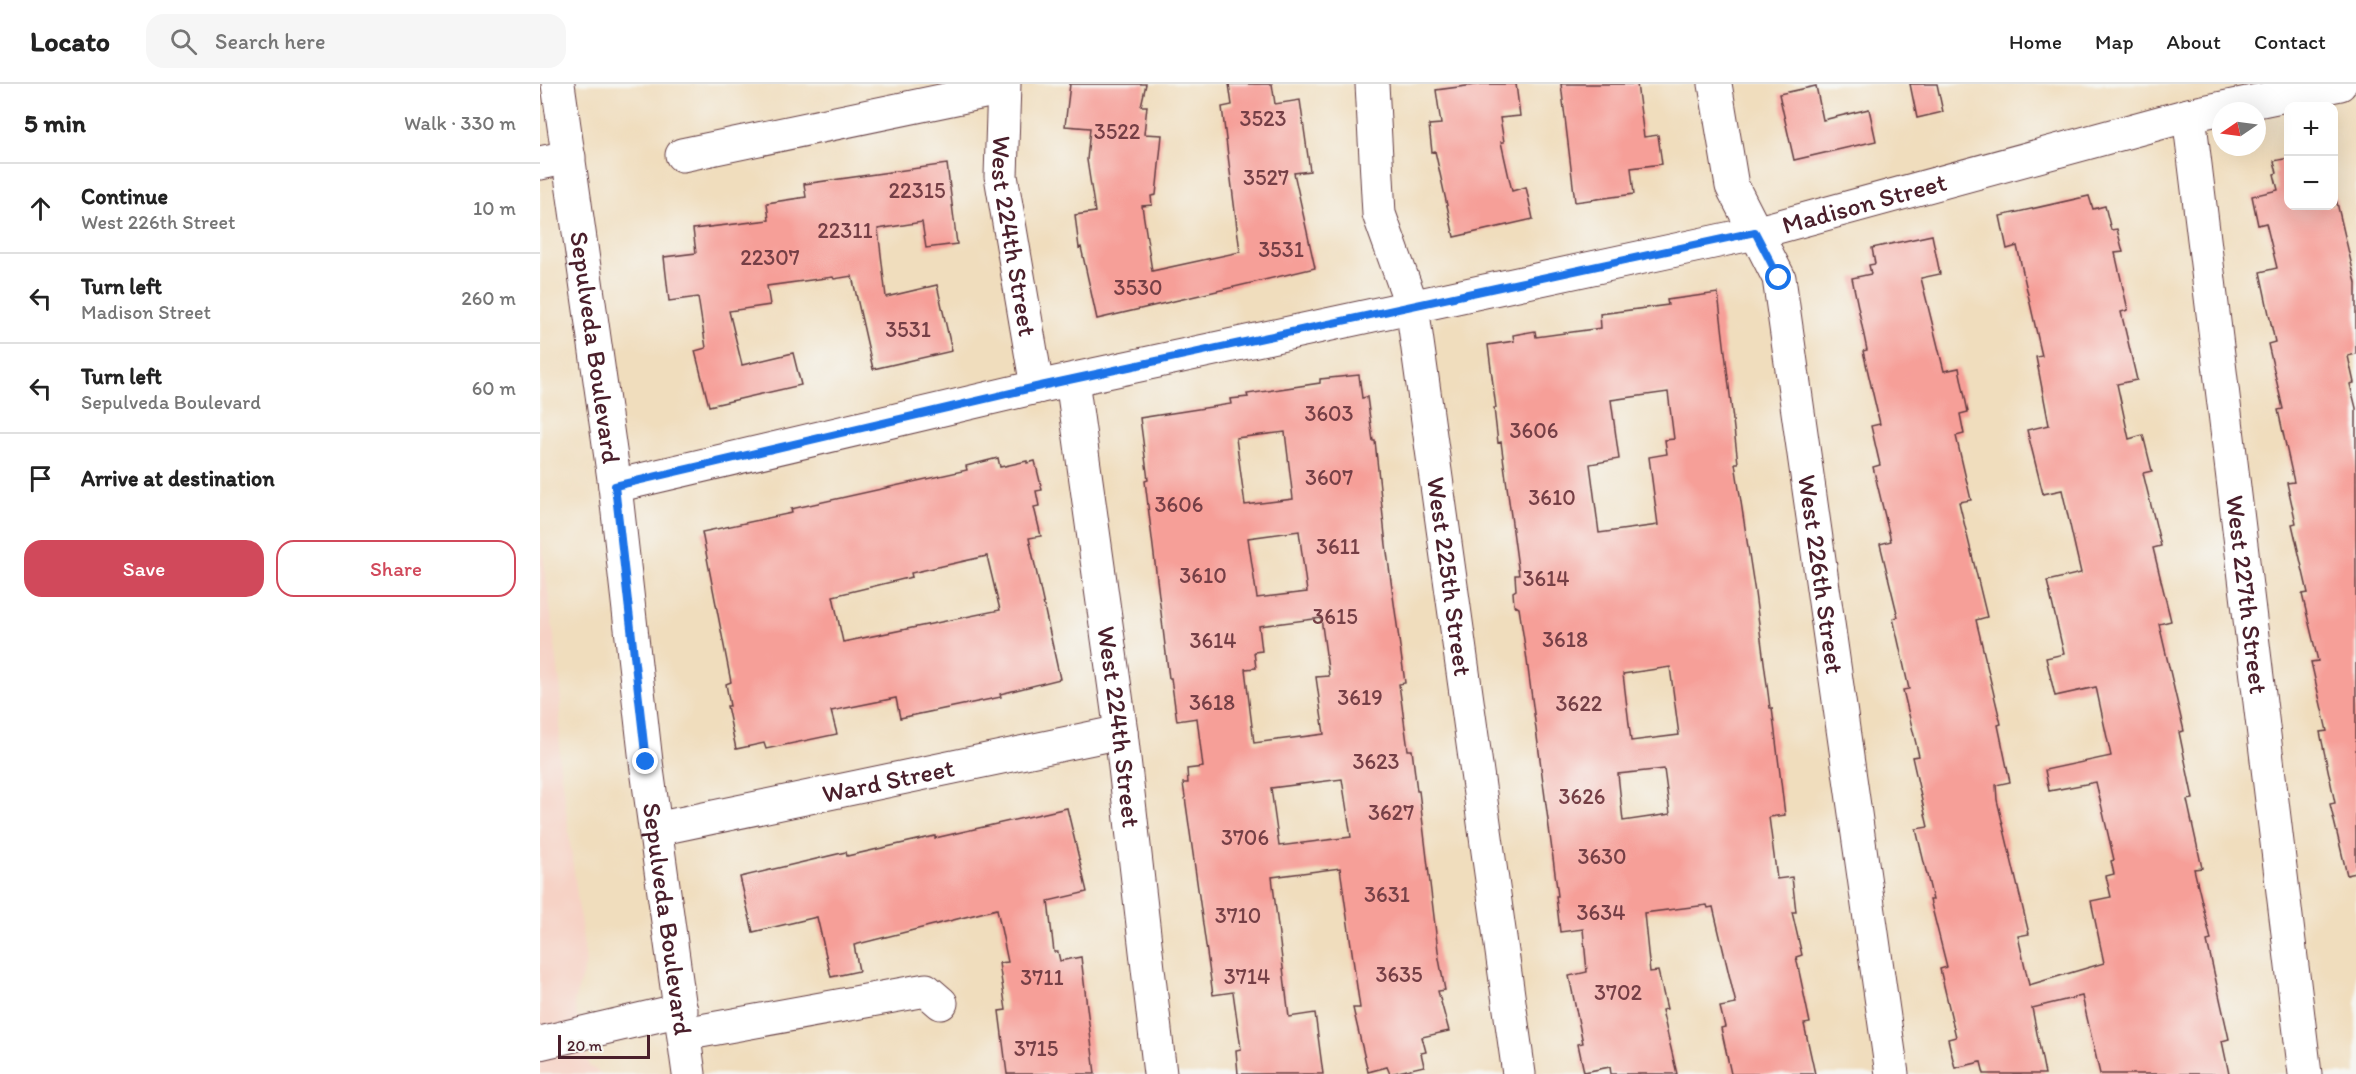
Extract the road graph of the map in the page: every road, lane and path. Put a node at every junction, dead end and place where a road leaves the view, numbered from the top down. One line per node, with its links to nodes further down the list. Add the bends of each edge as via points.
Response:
1 (558, 84): 8 (street, Sepulveda Boulevard)
2 (1372, 84): 10 (street, West 225th Street, via 1379,214)
3 (1715, 84): 9 (street, West 226th Street, via 1732,186)
4 (2340, 84): 6 (street, Madison Street)
5 (1003, 86): 7 (street); 12 (street, West 224th Street, via 1001,176)
6 (2189, 115): 9 (street, Madison Street); 23 (street, West 227th Street)
7 (682, 154)
8 (554, 160): 13 (street, Sepulveda Boulevard)
9 (1755, 232): 10 (street, Madison Street); 22 (street, West 226th Street, via 1779,278)
10 (1412, 306): 11 (street, Madison Street); 21 (street, West 225th Street)
11 (1072, 380): 12 (street, Madison Street); 14 (street, West 224th Street)
12 (1036, 387): 13 (street, Madison Street)
13 (615, 486): 15 (street, Sepulveda Boulevard)
14 (1121, 732): 15 (street, Ward Street); 20 (street, West 224th Street)
15 (656, 829): 17 (street, Sepulveda Boulevard)
16 (940, 1003): 17 (street, via 926,990 765,1021)
17 (682, 1022): 18 (street); 19 (street, Sepulveda Boulevard)
18 (540, 1043)
19 (689, 1074)
20 (1160, 1074)
21 (1519, 1074)
22 (1892, 1074)
23 (2305, 1074)

